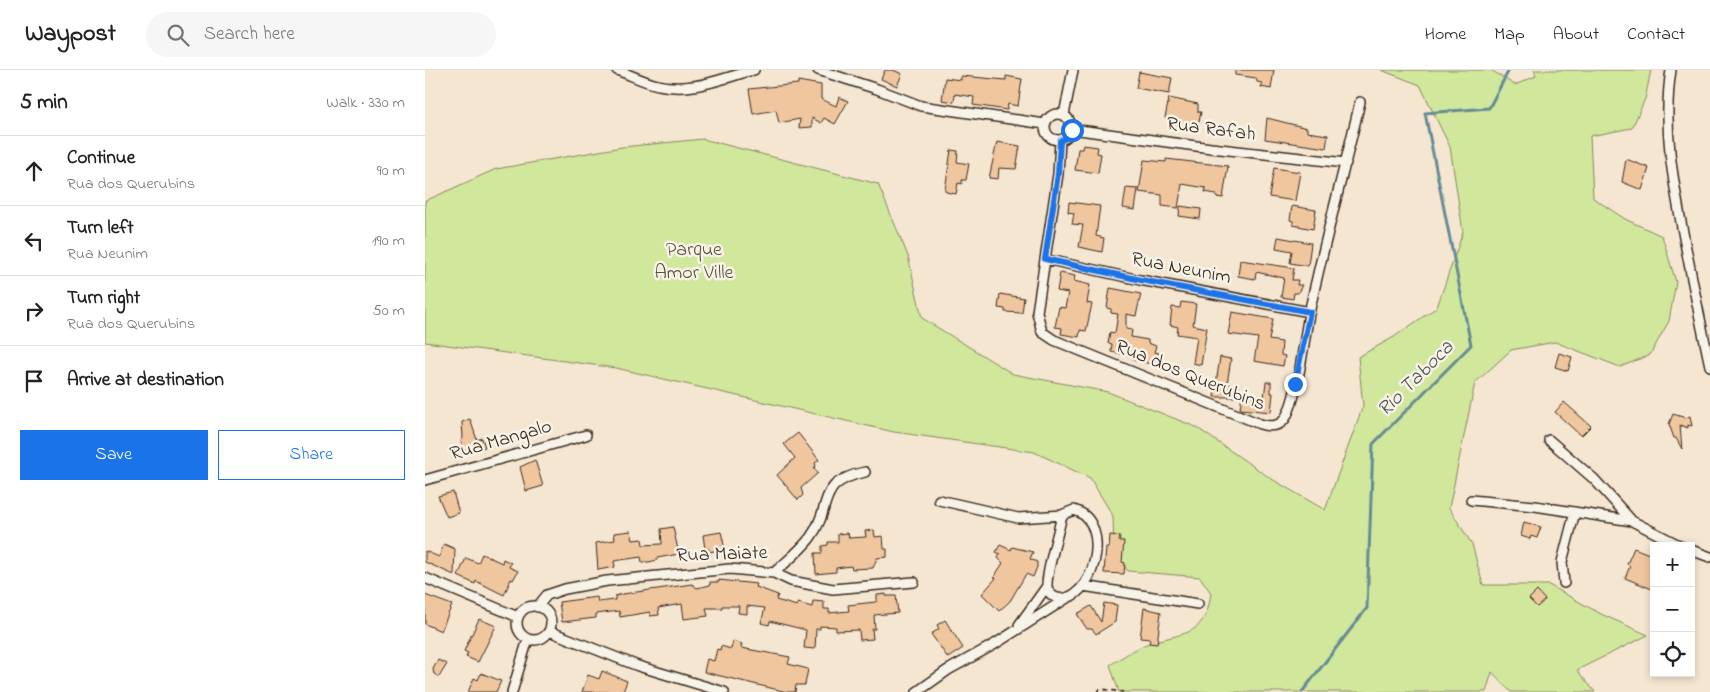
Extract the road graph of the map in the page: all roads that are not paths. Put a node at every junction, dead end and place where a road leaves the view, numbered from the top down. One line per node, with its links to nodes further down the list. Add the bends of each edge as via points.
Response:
1 (617, 70): 2 (street, via 657,85 680,88 708,84)
2 (754, 70)
3 (818, 70): 8 (street, via 921,106)
4 (1073, 70): 7 (street)
5 (1671, 70): 14 (street, via 1667,97 1669,151)
6 (1360, 102): 11 (street, Rua dos Querubins)
7 (1064, 114): 8 (street, via 1056,113); 9 (street, via 1071,121)
8 (1045, 124): 10 (street, via 1048,136)
9 (1072, 130): 10 (street); 11 (street, Rua Rafah)
10 (1060, 141): 12 (street, Rua dos Querubins)
11 (1345, 163): 13 (street, Rua dos Querubins)
12 (1045, 259): 13 (street, Rua Neunim); 13 (street, Rua dos Querubins, via 1037,312 1039,326 1047,336 1267,426 1277,425 1287,416)
13 (1310, 312)
14 (1710, 366)
15 (586, 435): 18 (street, Rua Mangalo)
16 (1549, 440): 23 (street, via 1594,479)
17 (865, 472): 27 (street, Rua Maiate, via 837,482 829,493 811,537)
18 (425, 480)
19 (939, 500): 22 (street, via 1018,518)
20 (1471, 500): 21 (street)
21 (1575, 512): 23 (street); 30 (street, via 1562,562)
22 (1063, 515): 31 (street); 32 (street, via 1074,510 1084,513 1095,533 1093,566)
23 (1632, 521): 24 (street)
24 (1673, 542)
25 (1695, 551): 26 (street)
26 (1710, 557)
27 (774, 573): 29 (street, via 791,581 833,589); 35 (street, Rua Maiate, via 730,569 607,581 547,595)
28 (425, 578): 36 (street)
29 (913, 582)
30 (1564, 582)
31 (1047, 586): 33 (street, via 1052,596); 37 (street)
32 (1083, 586): 33 (street); 34 (street)
33 (1067, 598): 37 (street)
34 (1198, 604)
35 (537, 607): 36 (street, via 530,607); 38 (street, via 543,609 550,619)
36 (518, 617): 39 (street, via 519,630)
37 (1016, 630): 42 (street)
38 (549, 631): 39 (street, via 540,639); 41 (street, via 638,666)
39 (528, 639): 40 (street)
40 (513, 692)
41 (724, 692)
42 (917, 692)

